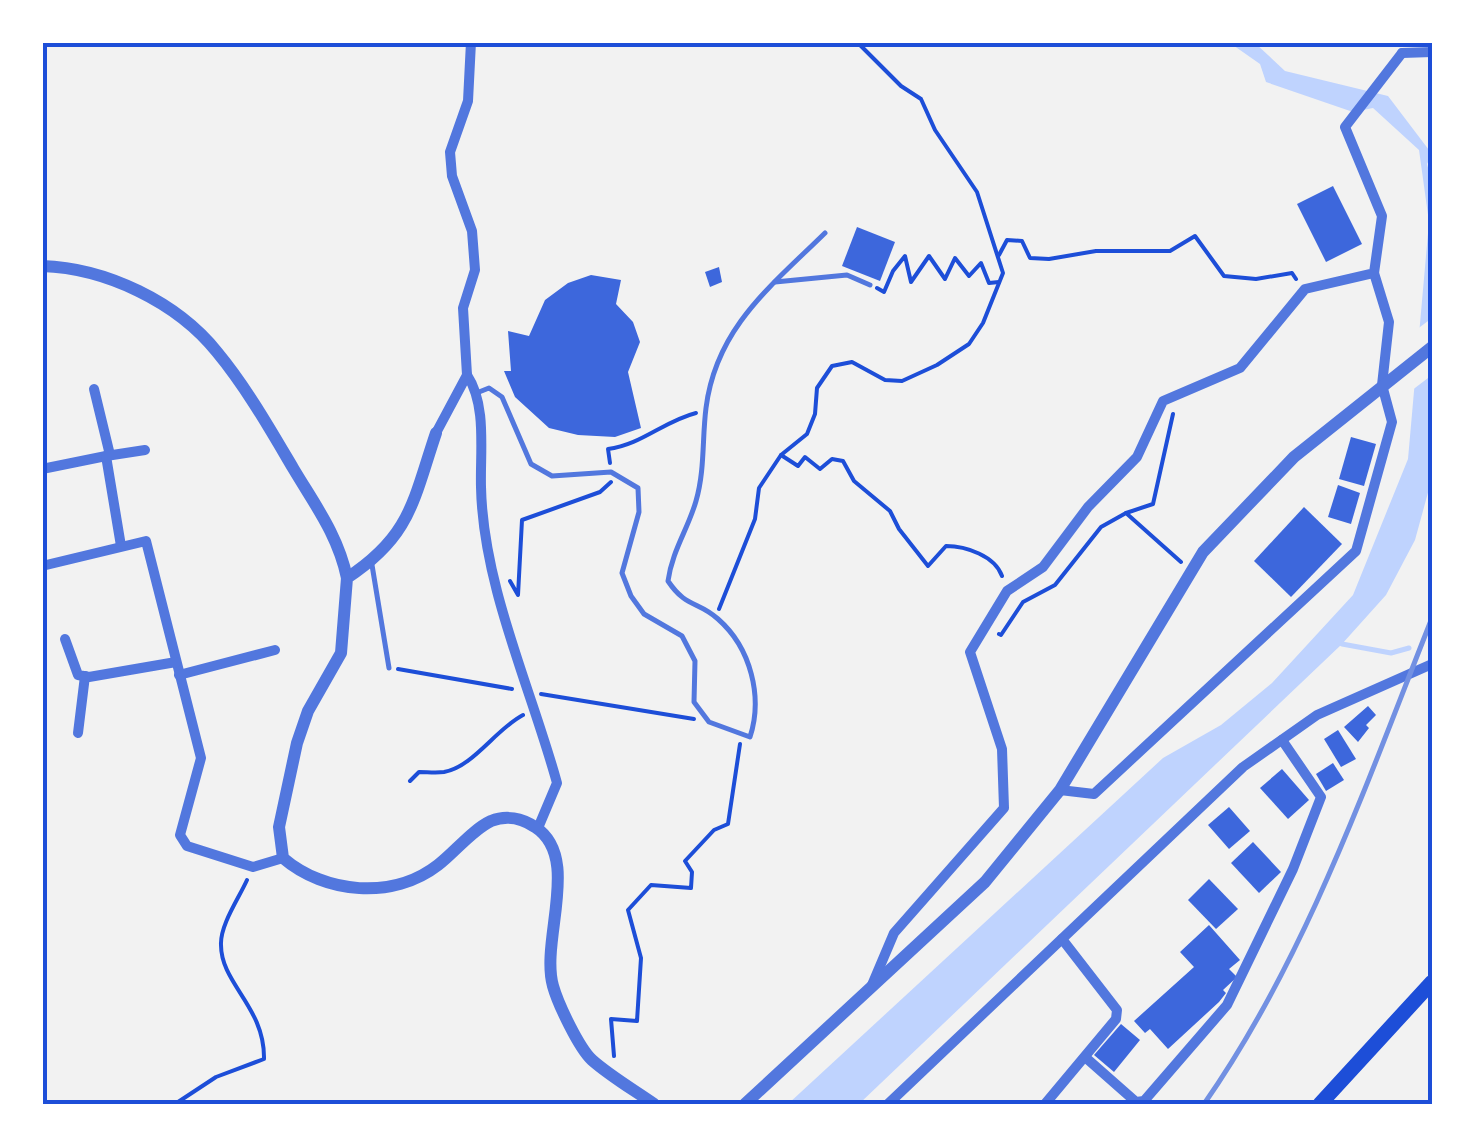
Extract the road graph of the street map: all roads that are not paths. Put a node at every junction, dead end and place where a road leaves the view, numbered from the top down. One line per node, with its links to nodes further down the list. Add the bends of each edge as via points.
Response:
1 (471, 42): 10 (street, via 468,101 450,152 472,230 475,270 462,308)
2 (1398, 48): 3 (street); 6 (street, via 1346,127 1382,216)
3 (1432, 52)
4 (826, 233): 7 (lane)
5 (42, 266): 21 (street, via 106,277 152,298 216,351 340,547)
6 (1374, 273): 11 (street, via 1389,322); 36 (street, via 1306,289 1240,368 1162,401 1137,457 1043,567 1008,592 970,652 1002,749 1004,808 894,933)
7 (774, 282): 8 (lane, via 847,276); 13 (lane, via 732,329 711,378 696,502 668,581 680,599 716,617 739,648 756,689 750,737 709,722 694,702 695,660 682,636 644,614 631,596 622,572 639,512 638,488 611,472 552,476 531,464 502,397 490,388)
8 (870, 285)
9 (1432, 347): 11 (street)
10 (467, 376): 13 (street); 14 (street)
11 (1382, 385): 31 (street, via 1294,457 1203,552); 31 (street, via 1392,422 1356,550 1094,794)
12 (94, 390): 16 (street)
13 (479, 392): 32 (street, via 481,496 496,581 557,783)
14 (436, 433): 19 (street, via 407,517)
15 (145, 450): 16 (street)
16 (108, 455): 17 (street); 18 (street)
17 (42, 469)
18 (121, 546): 20 (street); 24 (street, via 146,542)
19 (371, 562): 21 (street); 26 (lane)
20 (42, 566)
21 (347, 578): 33 (street, via 340,653 297,742 279,828)
22 (65, 638): 28 (street)
23 (276, 650): 27 (street)
24 (176, 662): 27 (street); 28 (street)
25 (1432, 664): 30 (street, via 1318,715)
26 (390, 668)
27 (180, 675): 33 (street, via 201,758 180,835 188,846 253,867)
28 (84, 676): 29 (street)
29 (78, 733)
30 (1282, 740): 34 (street, via 1243,767); 37 (street, via 1322,798 1227,1004 1144,1100 1136,1102)
31 (1060, 790): 36 (street, via 984,882)
32 (538, 828): 33 (street, via 513,817 490,822 435,868 406,884 371,890 311,878); 38 (street, via 556,855 560,879 552,984 590,1058)
33 (283, 858)
34 (1062, 939): 37 (street, via 1116,1010); 40 (street)
35 (1432, 982): 42 (main road)
36 (872, 987): 39 (street)
37 (1084, 1057): 41 (street)
38 (654, 1104)
39 (745, 1104)
40 (888, 1104)
41 (1046, 1104)
42 (1320, 1104)

